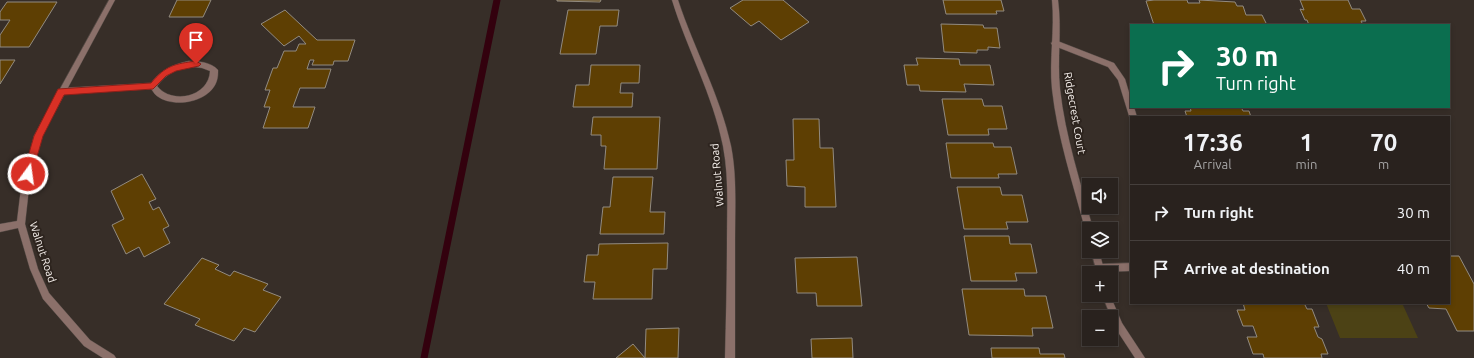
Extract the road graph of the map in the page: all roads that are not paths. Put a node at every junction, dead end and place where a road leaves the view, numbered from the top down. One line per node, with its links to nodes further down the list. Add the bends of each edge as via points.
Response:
1 (112, 0): 6 (street, Walnut Road)
2 (675, 0): 15 (street, Walnut Road, via 717,110 728,159 731,200)
3 (1055, 0): 4 (street, Ridgecrest Court)
4 (1055, 43): 7 (street, via 1110,65 1121,79); 8 (street, Ridgecrest Court, via 1054,57 1064,132)
5 (153, 86): 5 (street, via 163,74 185,65 208,66 214,70 212,86 186,100 161,96); 6 (street)
6 (62, 91): 9 (street, Walnut Road, via 38,136 25,188)
7 (1130, 108)
8 (1087, 222)
9 (21, 224): 10 (street); 14 (street, Walnut Road, via 34,269 46,296 87,343)
10 (0, 228)
11 (1130, 267): 12 (street)
12 (1118, 268)
13 (1109, 302): 16 (street, via 1119,326)
14 (111, 358)
15 (730, 358)
16 (1140, 358)

